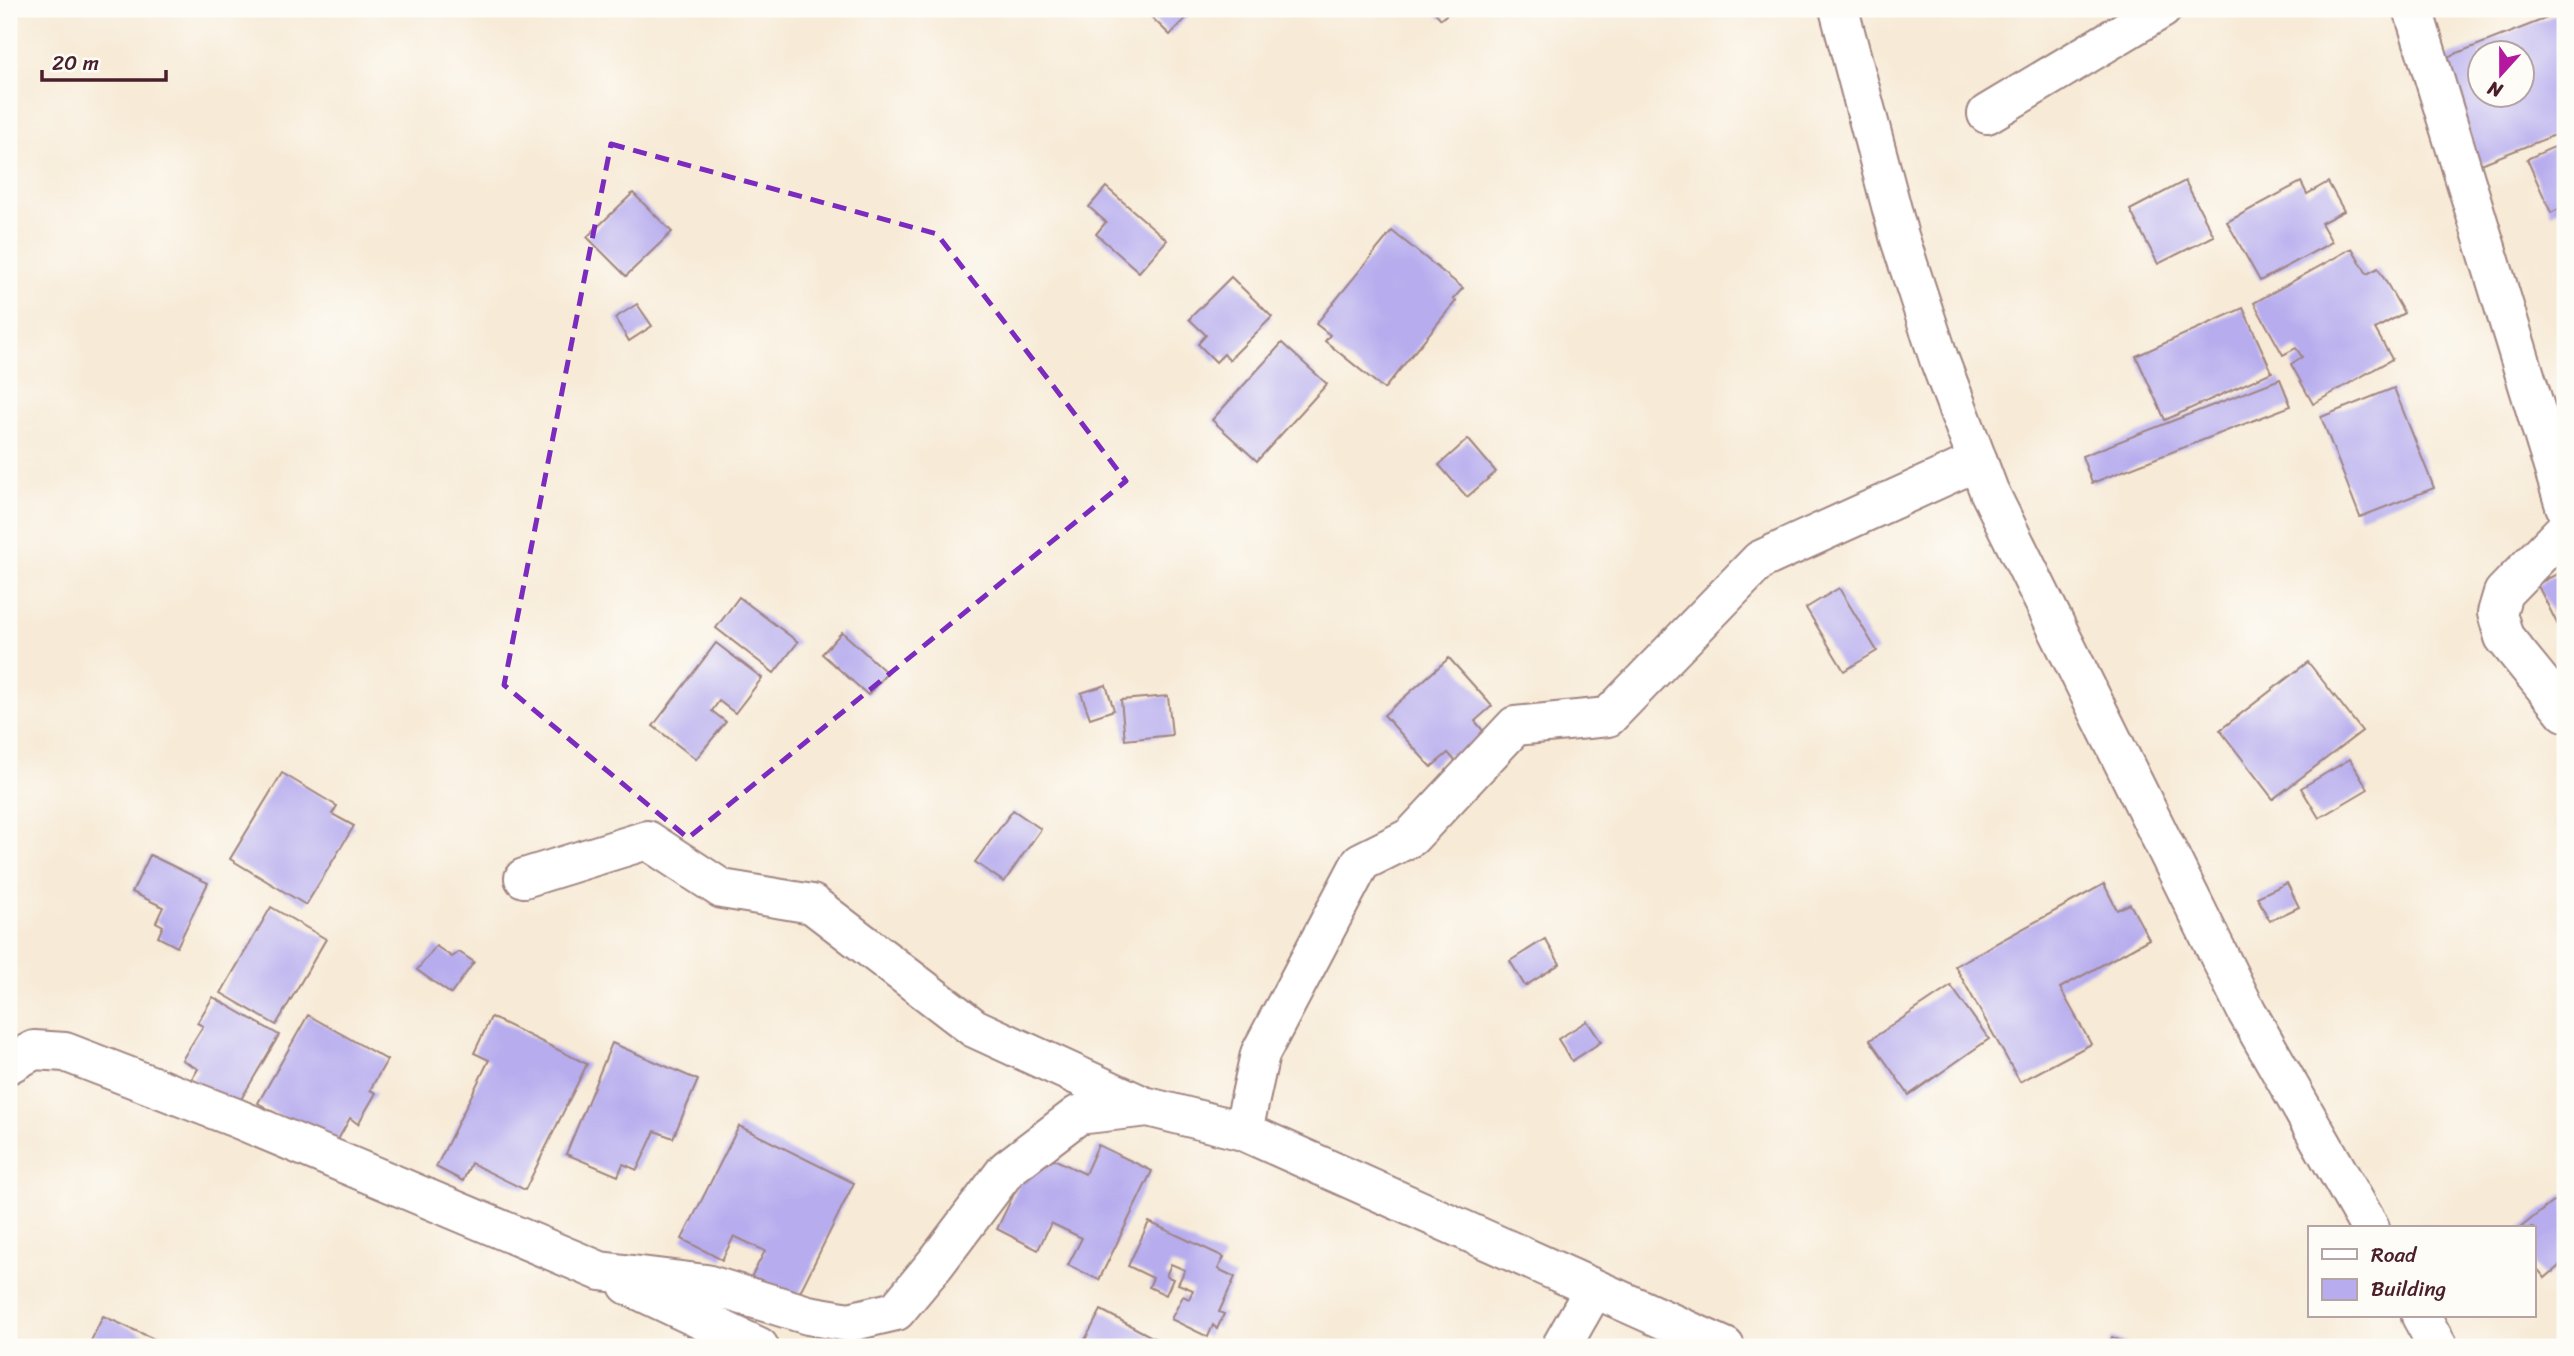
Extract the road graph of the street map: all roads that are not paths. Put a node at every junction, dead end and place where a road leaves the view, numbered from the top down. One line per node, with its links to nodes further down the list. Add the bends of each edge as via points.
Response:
1 (1839, 9): 5 (street, via 1899,236)
2 (2162, 9): 4 (street)
3 (2413, 9): 6 (street)
4 (1987, 114)
5 (1978, 461): 12 (street, via 1760,560 1608,717 1515,726 1411,837 1361,862 1260,1054); 13 (street, via 2247,1012)
6 (2565, 506)
7 (2565, 529): 8 (street, via 2502,593 2497,613 2504,636)
8 (2565, 712)
9 (524, 878): 11 (street, via 647,841 722,889 812,904 974,1028)
10 (9, 1065): 14 (street, via 34,1050 65,1052 236,1118)
11 (1148, 1107): 12 (street); 14 (street, via 1078,1115 1007,1169 896,1311 849,1322 808,1315 706,1284)
12 (1243, 1130): 15 (street)
13 (2369, 1226)
14 (600, 1271): 17 (street)
15 (1594, 1289): 18 (street); 19 (street)
16 (2422, 1318): 20 (street)
17 (759, 1347)
18 (1561, 1347)
19 (1725, 1347)
20 (2438, 1347)

